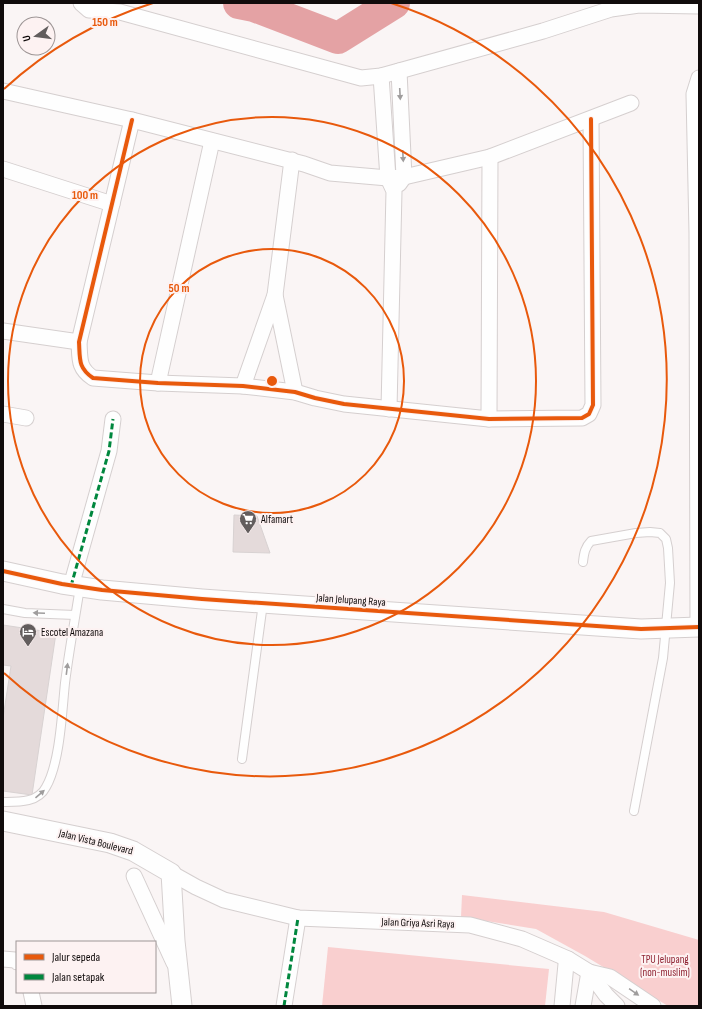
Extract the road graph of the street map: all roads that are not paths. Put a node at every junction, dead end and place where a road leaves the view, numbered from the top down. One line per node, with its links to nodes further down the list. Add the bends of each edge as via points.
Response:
1 (81, 3): 3 (street, via 89,10)
2 (699, 6): 4 (street, via 639,5 611,8 543,31)
3 (118, 8): 5 (street, via 361,78)
4 (399, 71): 5 (street); 16 (street, one-way to 16)
5 (381, 76): 17 (street)
6 (699, 78): 8 (street)
7 (3, 91): 11 (street)
8 (697, 93): 19 (street)
9 (631, 103): 10 (street)
10 (591, 119): 13 (street); 31 (street, via 593,405 589,414 582,418)
11 (132, 120): 12 (street); 18 (street)
12 (212, 141): 14 (street); 23 (street)
13 (490, 157): 16 (street); 31 (street)
14 (292, 160): 17 (street, via 330,173); 20 (street)
15 (3, 169): 18 (street)
16 (404, 177): 17 (street)
17 (391, 184): 26 (street)
18 (112, 204): 22 (street)
19 (698, 232): 27 (street)
20 (275, 295): 24 (street); 25 (street)
21 (3, 331): 22 (street)
22 (79, 342): 23 (street, via 80,362 85,373 93,378)
23 (158, 383): 24 (street)
24 (243, 386): 25 (street)
25 (295, 392): 26 (street, via 344,404)
26 (389, 409): 31 (street)
27 (698, 413): 38 (street)
28 (3, 414): 29 (street)
29 (26, 418)
30 (113, 419): 34 (street, via 108,451)
31 (489, 419)
32 (583, 562): 39 (lane, via 586,545 591,541 636,533 660,533 666,539 668,548 670,583)
33 (3, 571): 34 (street, Jalan Jelupang Raya)
34 (76, 586): 35 (street, Jalan Jelupang Raya, via 202,599); 37 (lane)
35 (263, 602): 39 (street, Jalan Jelupang Raya, via 641,629); 40 (lane)
36 (3, 609): 37 (lane, one-way to 36, via 25,613)
37 (75, 615): 41 (lane, one-way to 37, via 23,803 35,798 46,788 56,761)
38 (699, 627): 39 (street, Jalan Jelupang Raya)
39 (666, 628): 42 (lane, via 663,658)
40 (242, 759)
41 (3, 802)
42 (634, 811)
43 (3, 821): 44 (street, Jalan Vista Boulevard, via 133,850)
44 (171, 874): 46 (street, Jalan Griya Asri Raya, via 224,900); 50 (street)
45 (134, 876): 50 (street)
46 (298, 918): 48 (street, Jalan Griya Asri Raya, via 470,925 522,939); 55 (street)
47 (3, 959): 49 (street)
48 (568, 959): 51 (street, Jalan Griya Asri Raya); 56 (street)
49 (16, 961)
50 (178, 971): 54 (street)
51 (589, 972): 57 (street); 58 (street); 59 (street, Jalan Griya Asri Raya, one-way to 59, via 610,977)
52 (31, 993): 53 (street)
53 (34, 1006)
54 (182, 1006)
55 (284, 1006)
56 (562, 1006)
57 (583, 1006)
58 (617, 1006)
59 (653, 1006)

